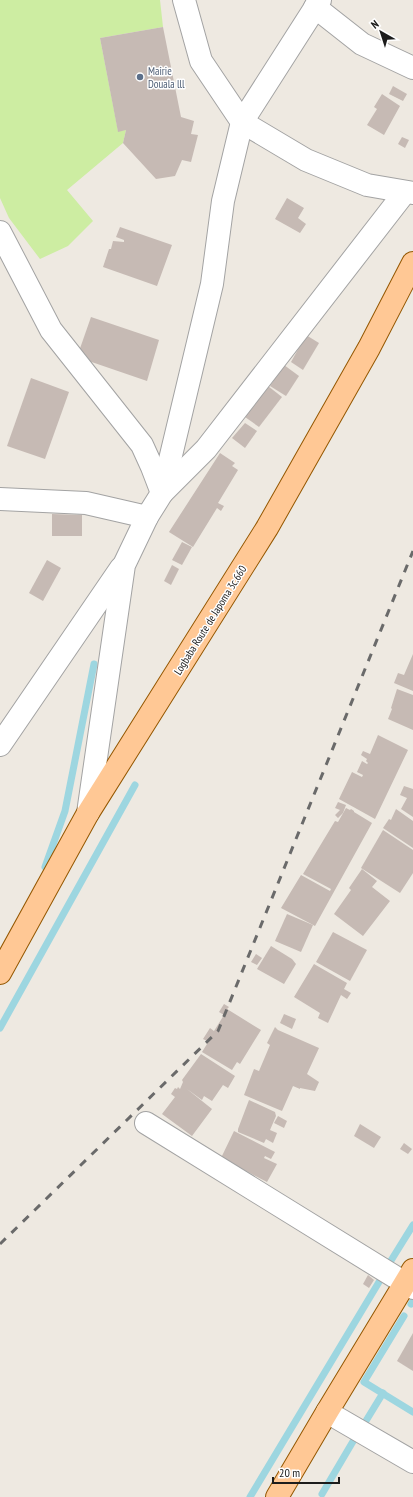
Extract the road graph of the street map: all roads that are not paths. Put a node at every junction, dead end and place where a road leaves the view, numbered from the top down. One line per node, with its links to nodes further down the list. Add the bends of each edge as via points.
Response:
1 (184, 0): 4 (street, via 201,61)
2 (318, 4): 3 (street, via 362,44); 4 (street)
3 (413, 68)
4 (242, 122): 5 (street, via 306,160 367,185); 8 (street, via 223,201 212,284)
5 (409, 192): 8 (street, via 206,449)
6 (0, 232): 8 (street, via 51,330 142,445)
7 (413, 263): 13 (main road, Logbaba Route de Japoma 3c.660, via 369,348 267,528)
8 (162, 493): 10 (street)
9 (0, 499): 10 (street, via 86,503)
10 (147, 517): 11 (street)
11 (124, 565): 12 (street); 13 (street)
12 (0, 745)
13 (88, 813): 14 (main road, Logbaba Route de Japoma 3c.660)
14 (0, 973)
15 (146, 1123): 16 (street)
16 (410, 1280): 17 (main road)
17 (327, 1412): 18 (street); 19 (main road)
18 (413, 1462)
19 (277, 1497)

